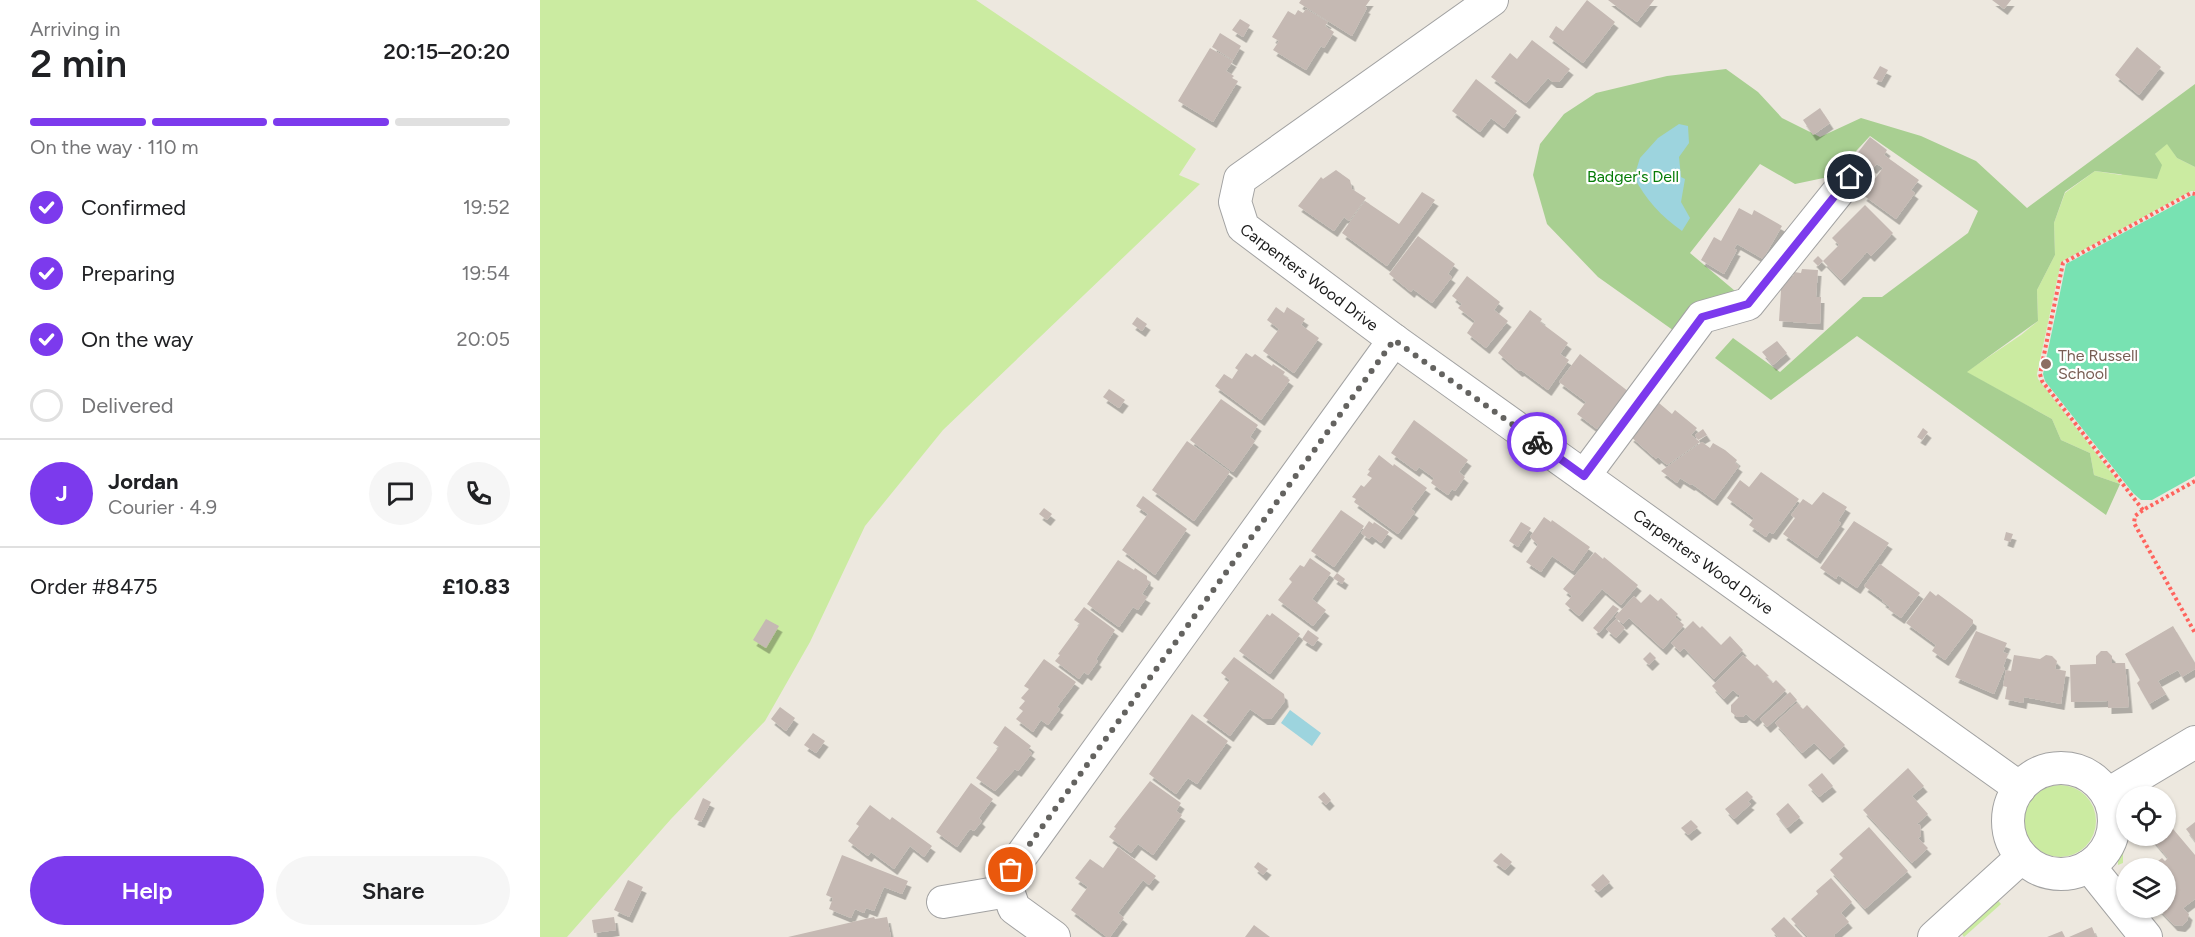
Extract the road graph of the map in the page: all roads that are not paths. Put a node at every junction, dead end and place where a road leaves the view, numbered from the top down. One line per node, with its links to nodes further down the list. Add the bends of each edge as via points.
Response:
1 (1492, 0): 3 (street, Carpenters Wood Drive, via 1240,179 1235,201 1243,227)
2 (1850, 177): 4 (street, via 1748,304 1702,317)
3 (1394, 340): 4 (street, Carpenters Wood Drive); 10 (street, via 1011,870)
4 (1584, 476): 6 (street, Carpenters Wood Drive)
5 (2195, 742): 7 (street)
6 (2020, 788): 7 (street, via 2031,776 2064,767 2097,780); 8 (street, via 2008,816 2009,831)
7 (2108, 794): 9 (street, via 2114,809 2113,834)
8 (2022, 857): 9 (street, via 2036,868 2054,873 2072,873); 13 (street)
9 (2089, 866): 14 (street)
10 (1008, 891): 11 (street); 12 (street, via 1014,908)
11 (943, 902)
12 (1054, 937)
13 (1934, 937)
14 (2146, 937)

